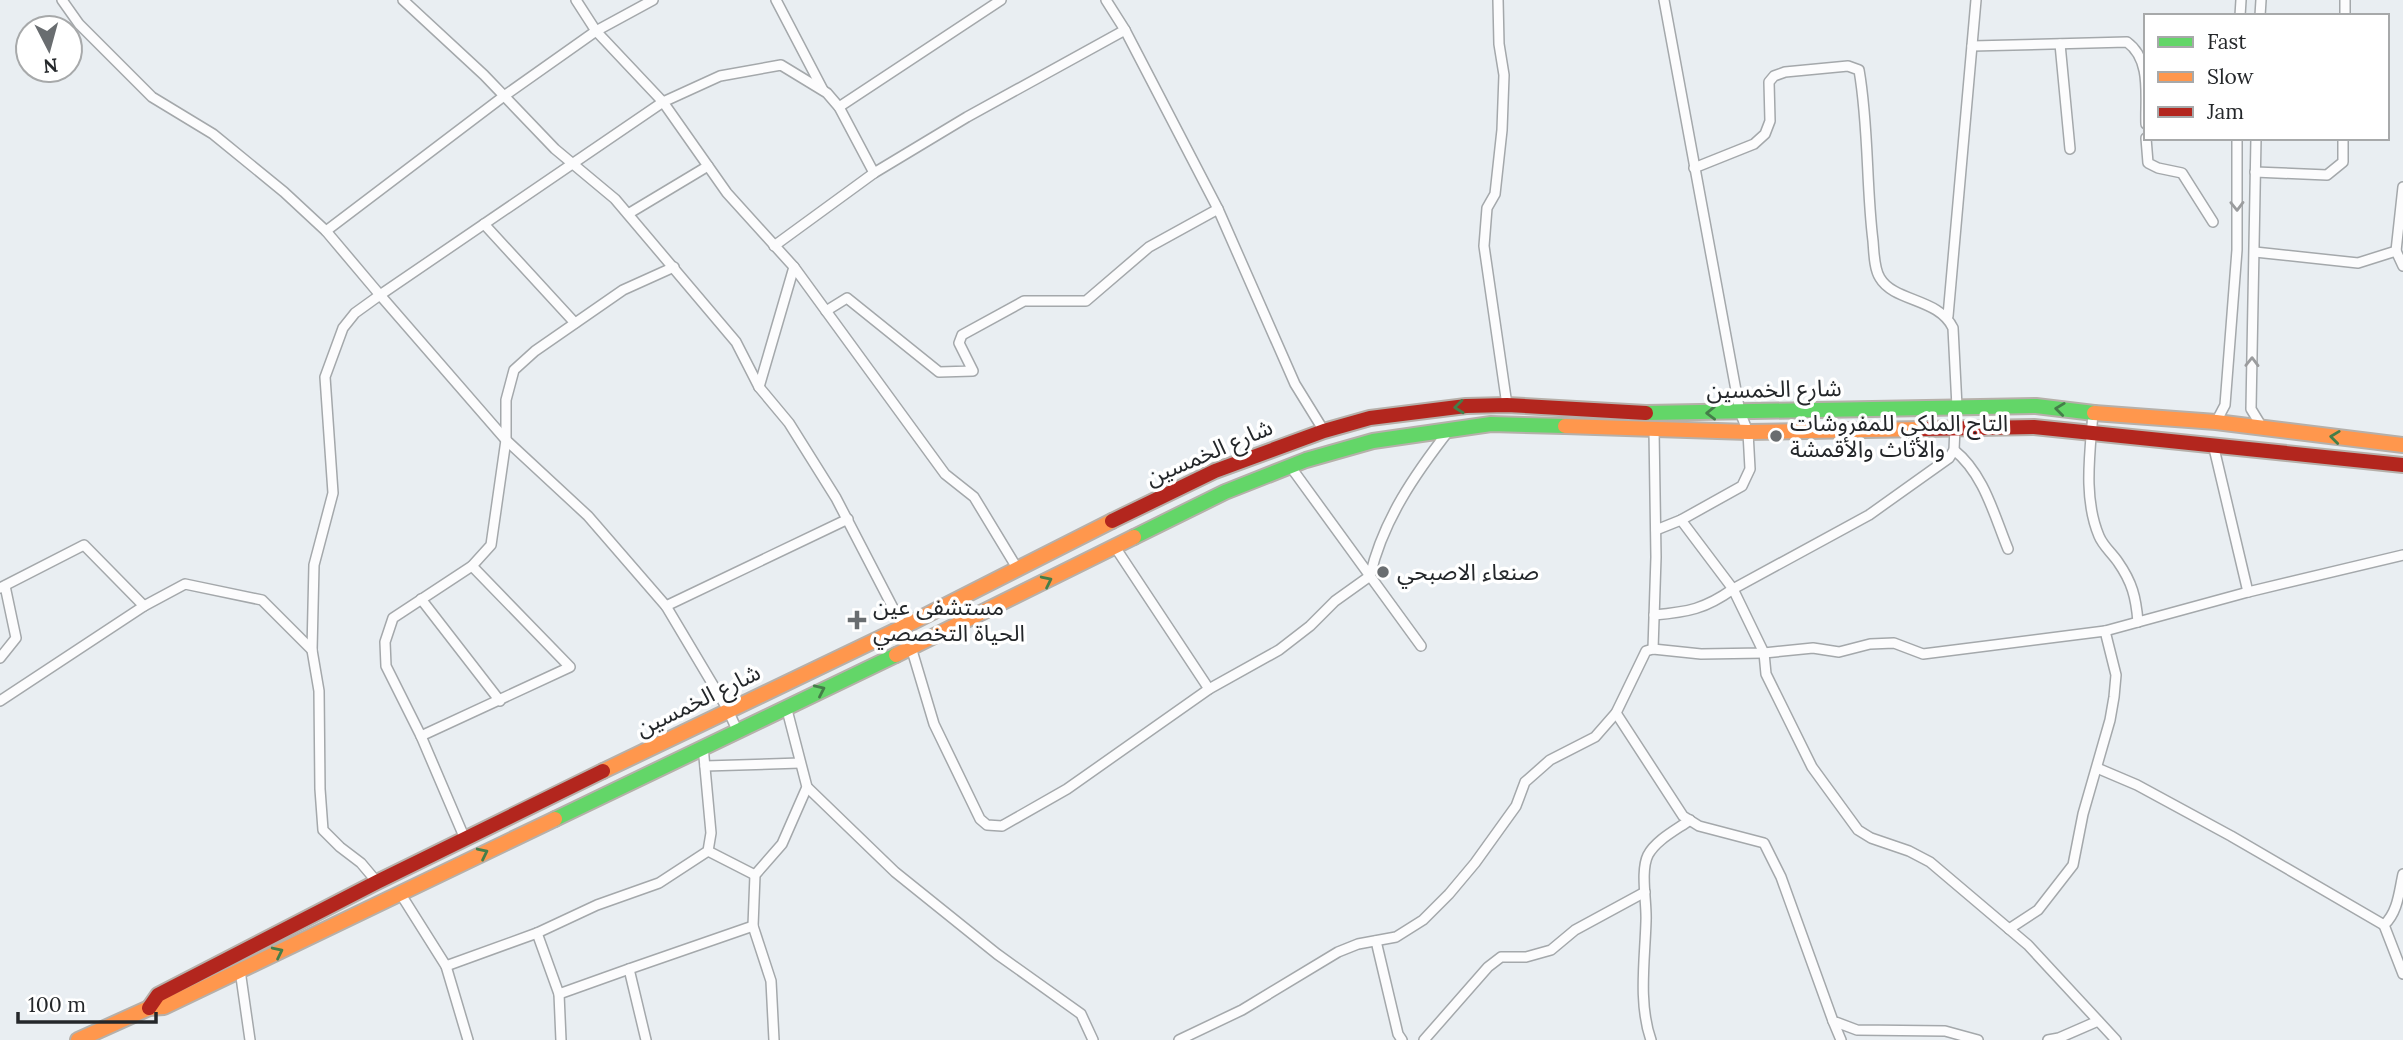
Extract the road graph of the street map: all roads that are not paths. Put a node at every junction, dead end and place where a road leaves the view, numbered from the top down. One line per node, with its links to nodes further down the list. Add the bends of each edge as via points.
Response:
1 (62, 0): 35 (street, via 79,24 152,97 213,134)
2 (403, 0): 17 (street)
3 (576, 0): 12 (street)
4 (653, 0): 12 (street)
5 (776, 0): 16 (street)
6 (1001, 0): 19 (street)
7 (1106, 0): 11 (street)
8 (1498, 0): 47 (street, via 1504,75 1502,130 1484,246)
9 (1664, 0): 27 (street)
10 (1976, 0): 14 (street)
11 (1125, 30): 29 (street); 31 (street)
12 (596, 31): 17 (street); 18 (street)
13 (2060, 44): 14 (street); 15 (street, via 2127,42); 24 (street)
14 (1972, 46): 44 (street)
15 (2144, 63)
16 (824, 91): 18 (street, via 781,65 720,76); 19 (street)
17 (504, 96): 25 (street); 35 (street)
18 (663, 102): 25 (street); 26 (street)
19 (839, 107): 29 (street)
20 (2146, 140): 33 (street, via 2148,163 2182,173)
21 (2237, 140): 53 (street, one-way to 53, via 2236,263 2225,405)
22 (2256, 140): 28 (street)
23 (2343, 140): 28 (street, via 2343,162 2327,175)
24 (2070, 149)
25 (572, 164): 32 (street); 34 (street)
26 (708, 166): 32 (street); 36 (street)
27 (1694, 168): 44 (street, via 1754,144 1765,134 1770,121 1769,82 1774,76 1848,66 1859,70 1877,273 1881,281); 50 (street)
28 (2255, 172): 38 (street)
29 (874, 173): 36 (street)
30 (2403, 187): 37 (street)
31 (1218, 209): 43 (street, via 1149,247 1086,301 1024,301 962,335 959,343 972,371 939,372 847,298); 59 (street, via 1295,384)
32 (628, 214): 40 (street)
33 (2213, 222)
34 (484, 224): 42 (street); 45 (street)
35 (326, 231): 42 (street)
36 (774, 246): 41 (street)
37 (2396, 251): 38 (street, via 2358,263); 39 (street)
38 (2255, 252): 55 (street, one-way to 38, via 2251,409)
39 (2403, 266)
40 (674, 267): 45 (street, via 623,290); 46 (street, via 736,342)
41 (794, 267): 43 (street); 46 (street)
42 (380, 295): 62 (street); 93 (street, via 343,328 325,377 333,493 314,565)
43 (826, 311): 76 (street, via 944,474 974,497)
44 (1948, 316): 48 (street, via 1953,328)
45 (575, 323): 62 (street, via 514,370 506,400)
46 (759, 387): 69 (street, via 789,423)
47 (1507, 404): 50 (main road, شارع الخمسين, one-way to 47, via 1650,413); 52 (main road, شارع الخمسين, one-way to 52)
48 (1957, 407): 49 (main road, شارع الخمسين); 51 (main road, شارع الخمسين, one-way to 48, via 2036,406)
49 (1933, 408): 50 (main road, شارع الخمسين); 57 (main road)
50 (1740, 412): 61 (street)
51 (2093, 413): 53 (main road, شارع الخمسين); 60 (street)
52 (1370, 418): 59 (main road, شارع الخمسين); 63 (main road)
53 (2216, 422): 55 (main road, شارع الخمسين)
54 (1955, 427): 57 (main road, شارع الخمسين); 60 (main road, شارع الخمسين); 66 (street)
55 (2262, 427): 65 (main road, شارع الخمسين, one-way to 55)
56 (1451, 428): 58 (main road, شارع الخمسين, via 1491,424); 63 (main road, شارع الخمسين); 77 (street, via 1394,509)
57 (1935, 428): 61 (main road, شارع الخمسين)
58 (1654, 429): 61 (main road, شارع الخمسين); 71 (street)
59 (1324, 430): 76 (main road, شارع الخمسين, via 1215,471)
60 (2092, 431): 64 (main road, شارع الخمسين); 87 (street, via 2089,500 2100,538 2136,593)
61 (1748, 432): 70 (street, via 1750,469 1742,486)
62 (506, 440): 75 (street, via 491,545); 84 (street, via 588,516)
63 (1373, 441): 68 (main road, شارع الخمسين)
64 (2213, 444): 67 (main road, شارع الخمسين); 81 (street)
65 (2403, 445)
66 (1954, 450): 73 (street, via 1970,462); 79 (street, via 1869,514)
67 (2403, 465)
68 (1290, 466): 72 (main road, شارع الخمسين, via 1225,492); 77 (street)
69 (848, 519): 84 (street); 88 (street)
70 (1681, 520): 71 (street); 79 (street)
71 (1656, 530): 86 (street)
72 (1115, 547): 85 (main road, شارع الخمسين, one-way to 72); 96 (street)
73 (2008, 549)
74 (2403, 555): 81 (street)
75 (472, 566): 82 (street); 98 (street, via 570,667)
76 (1017, 568): 80 (main road, شارع الخمسين)
77 (1370, 576): 90 (street); 96 (street, via 1279,650)
78 (3, 587): 83 (street, via 84,545); 95 (street, via 16,638)
79 (1733, 589): 86 (street, via 1689,612); 94 (street)
80 (974, 592): 85 (main road); 88 (main road, شارع الخمسين)
81 (2248, 592): 87 (street)
82 (421, 599): 98 (street); 103 (street, via 393,618 385,642 386,666)
83 (144, 606): 93 (street, via 186,584 262,600); 97 (street)
84 (666, 606): 100 (street)
85 (986, 611): 91 (main road, شارع الخمسين)
86 (1654, 615): 92 (street)
87 (2138, 622): 89 (street)
88 (903, 627): 100 (main road, شارع الخمسين)
89 (2105, 631): 94 (street, via 1923,654 1894,643 1870,643 1839,652 1813,648); 107 (street, via 2116,675)
90 (1421, 646)
91 (911, 647): 96 (street, via 934,724 987,825 1002,826 1067,789); 99 (main road, شارع الخمسين, one-way to 91)
92 (1653, 649): 94 (street); 101 (street, via 1646,651)
93 (312, 650): 114 (street, via 319,691 323,830)
94 (1764, 653): 119 (street, via 1766,674 1812,767 1858,830 1930,862)
95 (0, 657)
96 (1209, 689)
97 (0, 701)
98 (500, 701): 103 (street)
99 (786, 706): 102 (main road, شارع الخمسين); 105 (street)
100 (728, 710): 102 (street); 110 (main road, شارع الخمسين)
101 (1616, 713): 109 (street); 121 (street, via 1595,737 1550,761 1525,782 1516,806 1475,863 1423,920 1396,937)
102 (737, 730): 104 (main road, شارع الخمسين)
103 (421, 736): 110 (street)
104 (704, 746): 106 (street); 116 (main road, شارع الخمسين, one-way to 104)
105 (800, 763): 106 (street); 108 (street)
106 (705, 766): 111 (street, via 711,833)
107 (2097, 768): 118 (street, via 2231,836); 119 (street, via 2073,865 2038,910)
108 (807, 787): 113 (street, via 782,844); 136 (street, via 895,872 1081,1014)
109 (1690, 820): 115 (street, via 1648,856); 128 (street, via 1764,843 1781,877)
110 (465, 839): 114 (main road, شارع الخمسين)
111 (708, 851): 113 (street); 120 (street, via 659,883)
112 (2403, 874): 118 (street, via 2395,910)
113 (755, 875): 117 (street)
114 (377, 883): 127 (main road, شارع الخمسين, via 158,995)
115 (1645, 892): 139 (street, via 1575,930 1551,950 1501,957); 140 (street, via 1644,976)
116 (400, 893): 122 (street); 124 (main road, شارع الخمسين, one-way to 116)
117 (753, 926): 123 (street); 135 (street, via 771,981)
118 (2385, 926): 125 (street)
119 (2009, 929): 129 (street)
120 (537, 933): 122 (street); 126 (street)
121 (1376, 941): 137 (street, via 1338,952 1241,1010); 138 (street)
122 (446, 966): 132 (street)
123 (629, 969): 126 (street); 134 (street)
124 (240, 970): 127 (main road, شارع الخمسين, via 164,1007); 131 (street)
125 (2403, 974)
126 (559, 994): 133 (street)
127 (149, 1008): 130 (main road, شارع الخمسين)
128 (1833, 1021): 141 (street); 142 (street, via 1857,1030 1945,1031)
129 (2098, 1021): 143 (street); 144 (street)
130 (78, 1040)
131 (250, 1040)
132 (468, 1040)
133 (561, 1040)
134 (646, 1040)
135 (774, 1040)
136 (1093, 1040)
137 (1179, 1040)
138 (1402, 1040)
139 (1424, 1040)
140 (1651, 1040)
141 (1841, 1040)
142 (1978, 1040)
143 (2048, 1040)
144 (2116, 1040)

